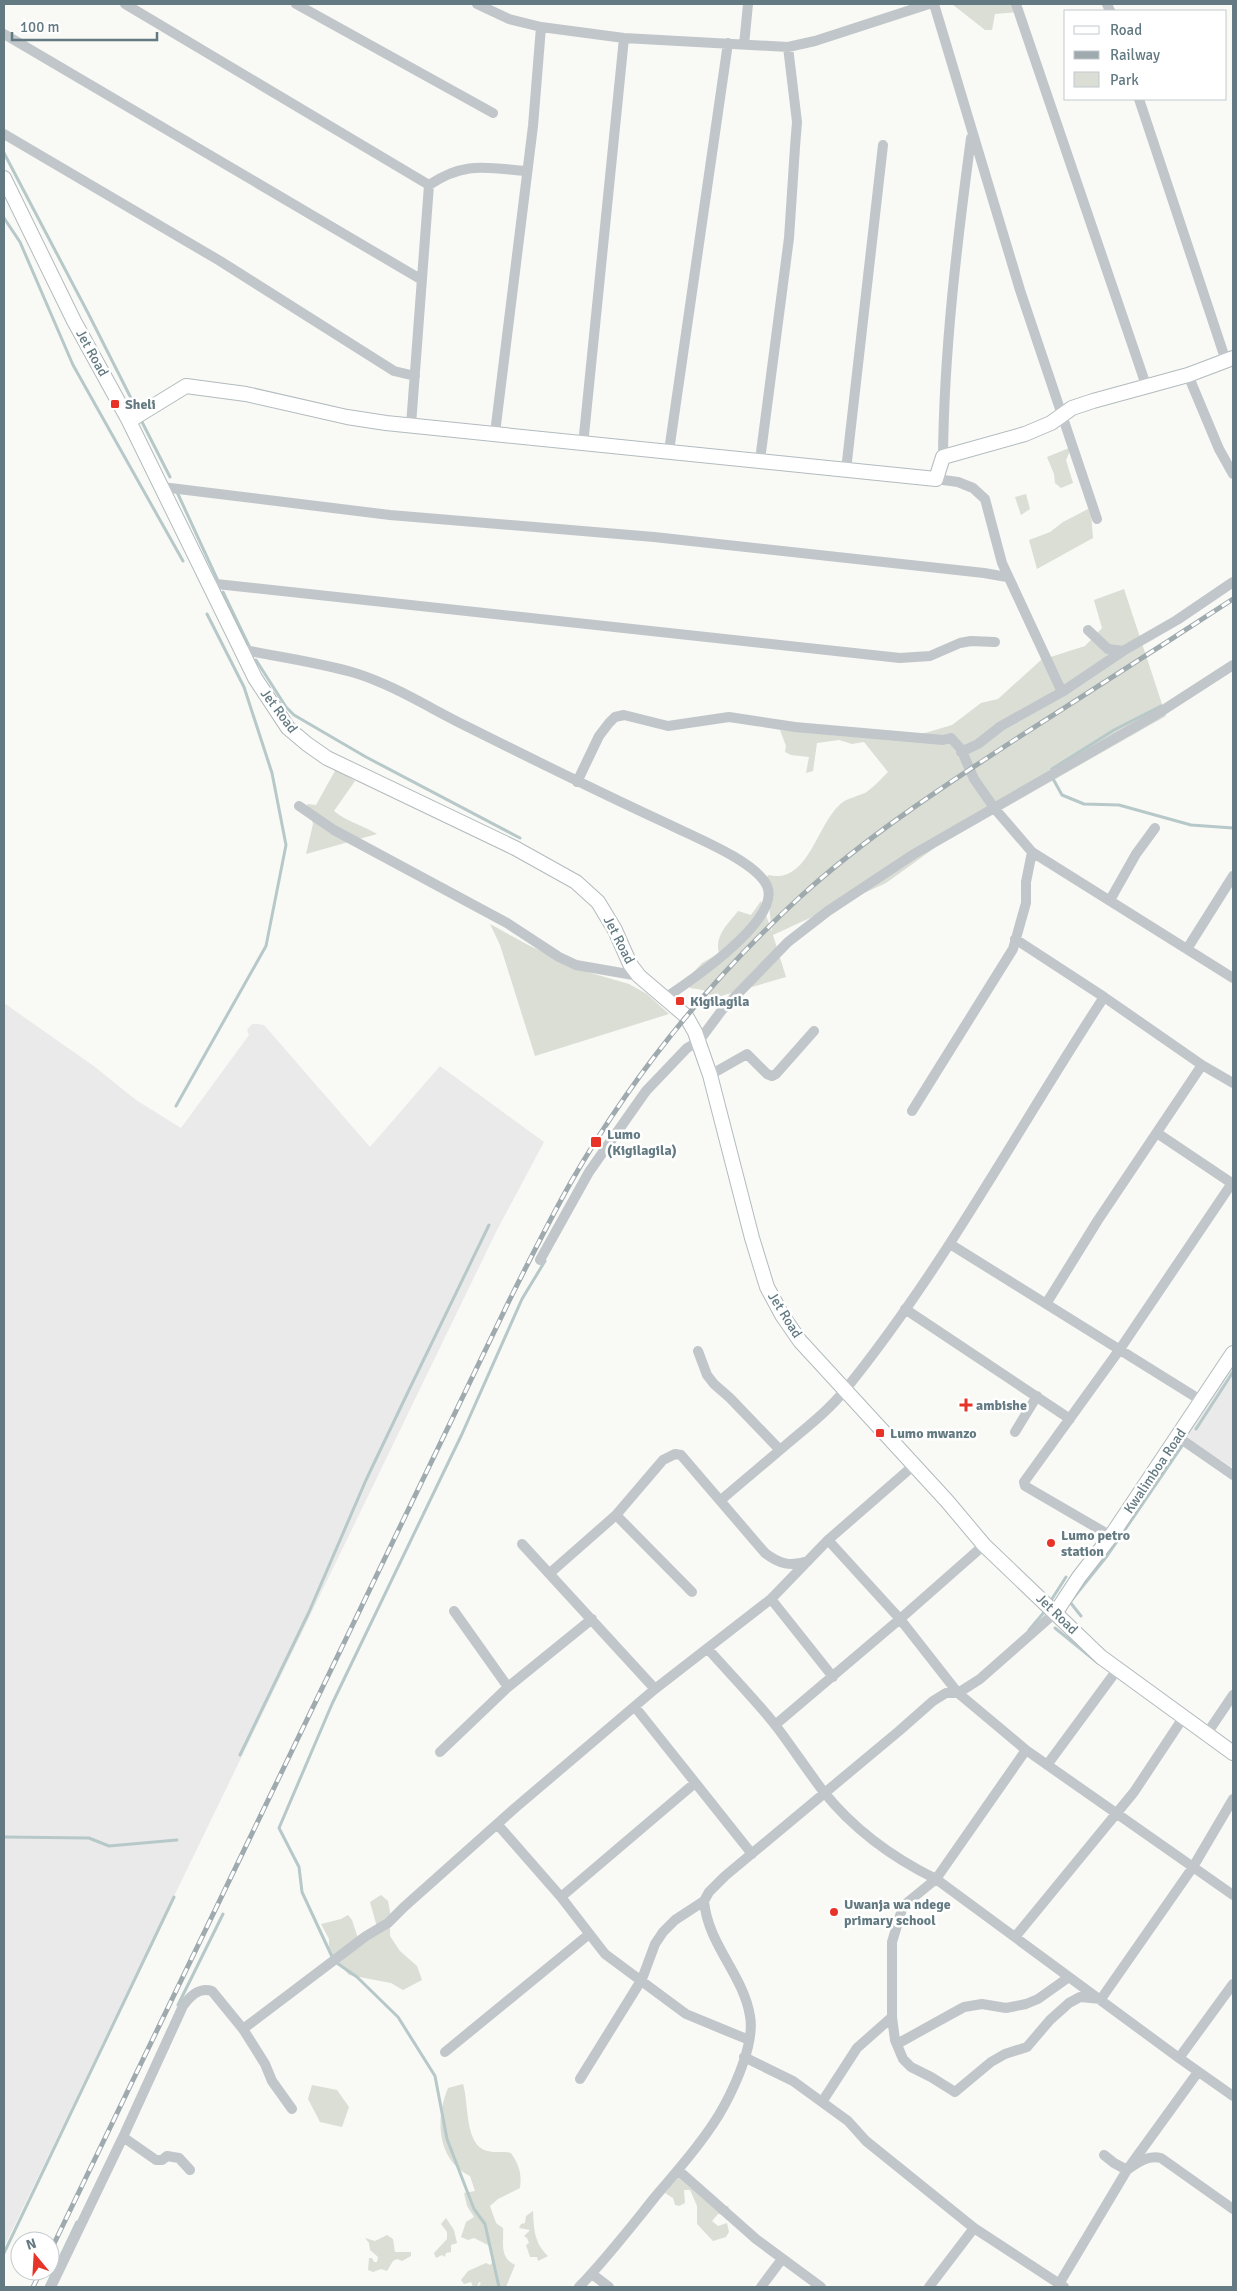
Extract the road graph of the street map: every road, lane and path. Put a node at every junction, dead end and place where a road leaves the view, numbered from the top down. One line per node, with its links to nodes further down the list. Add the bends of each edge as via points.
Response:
1 (125, 4): 21 (street)
2 (296, 4): 15 (street)
3 (478, 4): 8 (street, via 509,19)
4 (748, 4): 12 (street)
5 (929, 4): 13 (street)
6 (934, 4): 17 (street)
7 (1016, 4): 26 (street)
8 (541, 27): 10 (street); 19 (street)
9 (4, 34): 22 (street)
10 (624, 38): 11 (street); 31 (street)
11 (728, 43): 12 (street); 32 (street)
12 (744, 45): 13 (street)
13 (788, 47): 34 (street, via 797,122 789,238)
14 (1139, 100): 23 (street)
15 (493, 113)
16 (4, 134): 25 (street, via 220,261 394,371)
17 (972, 134): 27 (street); 33 (street, via 946,369)
18 (883, 145): 35 (street)
19 (527, 171): 21 (street, via 475,167 447,173); 30 (street)
20 (4, 178): 28 (main road, Jet Road, via 74,321)
21 (429, 185): 22 (street)
22 (422, 280): 25 (street)
23 (1230, 359): 24 (main road)
24 (1188, 375): 26 (main road); 36 (street)
25 (416, 376): 29 (street)
26 (1147, 388): 27 (main road, via 1093,401 1072,408)
27 (1061, 416): 33 (main road, via 1039,429); 39 (street)
28 (129, 421): 29 (main road, via 186,386 246,394 347,418); 38 (main road, Jet Road)
29 (410, 425): 30 (main road)
30 (495, 433): 31 (main road)
31 (583, 445): 32 (main road)
32 (669, 451): 34 (main road)
33 (943, 457): 37 (main road)
34 (760, 460): 35 (main road)
35 (846, 470): 37 (main road)
36 (1233, 474)
37 (936, 480): 40 (street, via 958,482 973,488 986,499)
38 (162, 487): 40 (street, via 390,515 654,537); 42 (main road, Jet Road)
39 (1097, 518)
40 (1007, 577): 48 (street)
41 (1233, 582): 46 (street, via 1178,620)
42 (207, 583): 44 (street, via 900,658 930,656 971,641); 45 (main road, Jet Road)
43 (1088, 630): 46 (street, via 1108,649)
44 (995, 642)
45 (240, 648): 50 (street, via 356,674); 59 (main road, Jet Road, via 255,678 288,728 327,758 515,848 576,882 607,914)
46 (1123, 651): 48 (street)
47 (1233, 665): 52 (street, via 1154,716)
48 (1062, 692): 49 (street)
49 (961, 752): 50 (street, via 951,738 860,733 729,717 668,726 624,715 615,717 599,736); 52 (street, via 974,779)
50 (577, 782): 62 (street, via 723,850 756,872 767,886 766,906 754,925 723,956)
51 (299, 806): 59 (street, via 393,864 418,874 507,923 559,957 576,965)
52 (995, 809): 54 (street); 64 (street, via 914,854 806,928 758,971)
53 (1155, 828): 56 (street)
54 (1032, 852): 56 (street); 57 (street, via 1026,903)
55 (1233, 876): 58 (street)
56 (1110, 900): 58 (street)
57 (1015, 939): 61 (street); 68 (street, via 999,973)
58 (1187, 949): 60 (street)
59 (639, 976): 62 (main road, Jet Road)
60 (1233, 978)
61 (1104, 997): 65 (street); 71 (street)
62 (665, 998): 64 (main road, Jet Road, via 686,1016)
63 (814, 1031): 66 (street, via 776,1074 768,1074 747,1054)
64 (699, 1041): 66 (main road, Jet Road); 72 (street, via 674,1060 641,1098 589,1172)
65 (1202, 1065): 67 (street); 69 (street)
66 (710, 1075): 78 (main road, Jet Road, via 767,1287 800,1342)
67 (1233, 1082)
68 (912, 1111)
69 (1157, 1133): 70 (street); 73 (street)
70 (1233, 1184): 75 (street)
71 (950, 1244): 73 (street); 74 (street)
72 (540, 1260)
73 (1046, 1304): 75 (street)
74 (905, 1309): 78 (street); 79 (street)
75 (1120, 1349): 80 (street); 81 (street)
76 (698, 1351): 84 (street, via 714,1384)
77 (1233, 1353): 80 (main road, Kwalimboa Road)
78 (844, 1391): 84 (street, via 822,1415); 85 (main road, Jet Road)
79 (1037, 1396): 81 (street); 82 (street)
80 (1202, 1401): 83 (main road, Kwalimboa Road)
81 (1070, 1419): 89 (street, via 1040,1457 1024,1485)
82 (1015, 1432)
83 (1178, 1437): 86 (street); 89 (main road, Kwalimboa Road)
84 (780, 1450): 87 (street)
85 (913, 1466): 90 (street); 92 (main road, Jet Road)
86 (1233, 1475)
87 (721, 1500): 88 (street, via 681,1455 675,1454 663,1460); 93 (street, via 772,1558 783,1564 796,1565)
88 (616, 1515): 94 (street); 95 (street)
89 (1111, 1536): 98 (main road, Kwalimboa Road)
90 (828, 1540): 93 (street); 100 (street)
91 (522, 1544): 94 (street)
92 (984, 1545): 98 (main road, Jet Road); 100 (street)
93 (809, 1560): 96 (street)
94 (550, 1573): 99 (street)
95 (692, 1592)
96 (771, 1599): 101 (street); 103 (street)
97 (454, 1611): 104 (street)
98 (1056, 1612): 102 (main road, Jet Road); 106 (street, via 980,1679)
99 (592, 1619): 104 (street); 105 (street)
100 (900, 1619): 103 (street); 106 (street)
101 (708, 1649): 105 (street); 110 (street)
102 (1115, 1667): 109 (main road, Jet Road); 115 (street, via 1114,1674)
103 (833, 1677): 110 (street)
104 (508, 1687): 113 (street)
105 (655, 1689): 108 (street)
106 (958, 1692): 112 (street); 117 (street, via 946,1693 932,1701)
107 (1233, 1695): 111 (street)
108 (635, 1707): 116 (street); 120 (street)
109 (1183, 1718): 111 (main road, Jet Road); 119 (street)
110 (775, 1725): 117 (street)
111 (1206, 1735): 114 (main road, Jet Road)
112 (1026, 1750): 115 (street); 123 (street)
113 (440, 1752)
114 (1233, 1753)
115 (1047, 1764): 119 (street)
116 (695, 1784): 121 (street); 125 (street)
117 (824, 1792): 121 (street); 123 (street, via 877,1844 900,1861)
118 (1233, 1799): 122 (street)
119 (1117, 1813): 122 (street); 128 (street)
120 (498, 1825): 125 (street); 134 (street, via 388,1923)
121 (752, 1854): 126 (street, via 725,1876)
122 (1193, 1867): 124 (street); 132 (street)
123 (936, 1879): 128 (street); 133 (street, via 903,1906 896,1923 892,1942)
124 (1233, 1895)
125 (561, 1897): 127 (street)
126 (704, 1901): 130 (street, via 663,1932); 135 (street, via 706,1919 745,1997 750,2018)
127 (588, 1935): 130 (street, via 605,1954); 137 (street)
128 (1015, 1937): 129 (street)
129 (1069, 1977): 132 (street); 136 (street, via 1026,2004 1006,2008 982,2004 964,2007)
130 (642, 1979): 135 (street, via 686,2014); 141 (street)
131 (1233, 1984): 139 (street)
132 (1100, 1999): 136 (street, via 1080,1997 1070,2003 1027,2047 991,2062 955,2092 911,2067 903,2059); 139 (street)
133 (892, 2017): 136 (street); 143 (street, via 857,2048)
134 (243, 2029): 144 (street); 145 (street, via 212,1990 198,1991 189,1998)
135 (749, 2040): 138 (street)
136 (897, 2044)
137 (445, 2052)
138 (744, 2057): 143 (street, via 793,2081); 148 (street, via 736,2083 723,2108)
139 (1179, 2058): 140 (street)
140 (1198, 2072): 142 (street); 149 (street)
141 (580, 2079)
142 (1233, 2096)
143 (822, 2102): 151 (street)
144 (292, 2109)
145 (122, 2137): 147 (street, via 156,2160 167,2156 179,2158); 155 (street)
146 (1104, 2155): 149 (street)
147 (190, 2170)
148 (678, 2170): 152 (street); 153 (street)
149 (1127, 2170): 150 (street, via 1142,2160 1154,2156 1161,2158); 154 (street)
150 (1233, 2209)
151 (974, 2228): 154 (street); 160 (street)
152 (782, 2259): 158 (street); 159 (street)
153 (592, 2274): 156 (street); 157 (street)
154 (1062, 2286)
155 (51, 2287)
156 (579, 2287)
157 (609, 2287)
158 (761, 2287)
159 (822, 2287)
160 (929, 2287)

